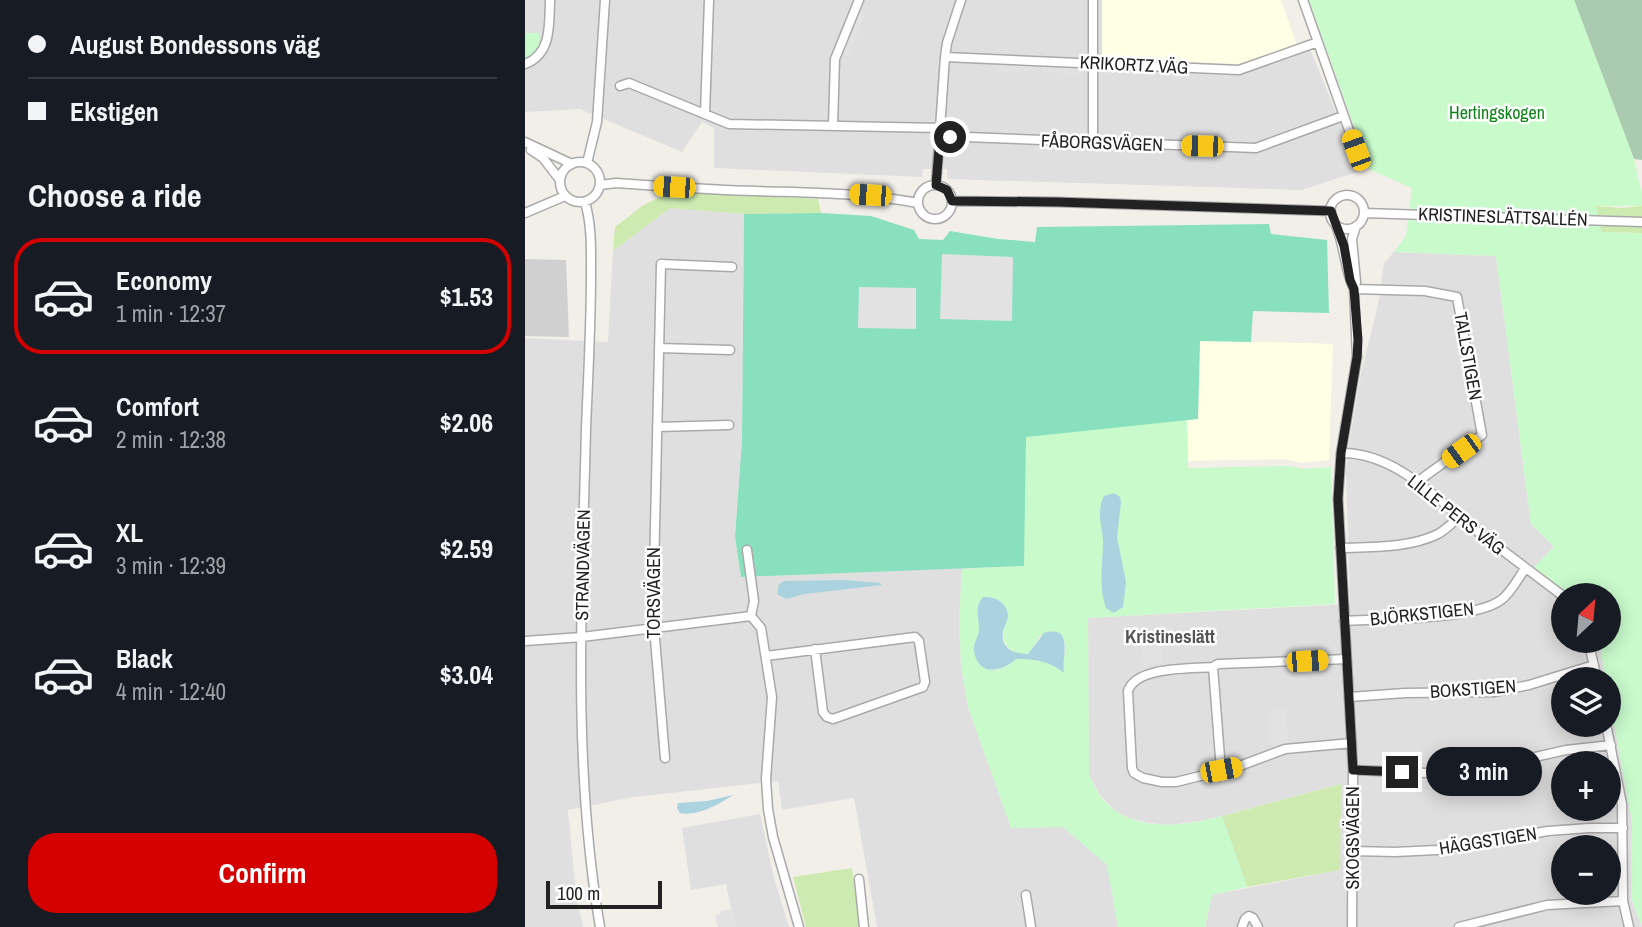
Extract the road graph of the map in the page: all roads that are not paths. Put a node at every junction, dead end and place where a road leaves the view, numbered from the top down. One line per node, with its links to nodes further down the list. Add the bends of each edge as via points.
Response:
1 (550, 0): 11 (street, via 547,42 537,58)
2 (605, 0): 20 (street, via 597,122)
3 (709, 0): 13 (street)
4 (859, 0): 15 (street, via 835,59)
5 (961, 0): 9 (street)
6 (1093, 0): 10 (street)
7 (1303, 0): 8 (street)
8 (1318, 42): 10 (street, KRIKORTZ VÄG, via 1239,69); 14 (street)
9 (945, 57): 10 (street, KRIKORTZ VÄG); 16 (street)
10 (1093, 63): 17 (street)
11 (525, 64)
12 (620, 86): 13 (street, FÅBORGSVÄGEN, via 629,83)
13 (705, 114): 15 (street, FÅBORGSVÄGEN, via 729,124)
14 (1343, 116): 17 (street, FÅBORGSVÄGEN, via 1256,148); 19 (street)
15 (833, 126): 16 (street, FÅBORGSVÄGEN)
16 (941, 132): 17 (street, FÅBORGSVÄGEN); 24 (street)
17 (1093, 143)
18 (525, 145): 21 (street); 22 (street, via 543,158)
19 (1356, 150)
20 (587, 163): 21 (street); 23 (street, via 597,172)
21 (572, 164): 22 (street)
22 (560, 180): 25 (street)
23 (600, 185): 27 (street, via 596,195); 28 (street, via 842,193)
24 (936, 185): 26 (street, via 947,190); 28 (street, via 924,189)
25 (565, 196): 27 (street); 31 (street)
26 (952, 201): 28 (street, via 948,214 936,219 923,214); 29 (street)
27 (585, 202): 51 (street, STRANDVÄGEN, via 591,231 591,289)
28 (918, 203)
29 (1331, 211): 30 (street, via 1336,200 1348,196 1359,201); 33 (street)
30 (1364, 213): 32 (street, KRISTINESLÄTTSALLÉN); 34 (street)
31 (525, 214)
32 (1642, 222)
33 (1335, 223): 34 (street, via 1345,229); 36 (street, SKOGSVÄGEN)
34 (1356, 226): 36 (street, SKOGSVÄGEN, via 1352,239)
35 (732, 267): 37 (street, TORSVÄGEN, via 661,264)
36 (1354, 289): 41 (street, SKOGSVÄGEN, via 1357,357); 42 (street, TALLSTIGEN, via 1425,291 1457,297 1482,435)
37 (659, 348): 38 (street); 40 (street, TORSVÄGEN)
38 (730, 350)
39 (729, 425): 40 (street)
40 (657, 427): 50 (street, TORSVÄGEN)
41 (1341, 453): 42 (street, LILLE PERS VÄG, via 1362,454); 44 (street, SKOGSVÄGEN)
42 (1417, 482): 43 (street, LILLE PERS VÄG)
43 (1459, 516): 44 (street, via 1428,538); 46 (street, LILLE PERS VÄG)
44 (1340, 548): 49 (street, SKOGSVÄGEN)
45 (747, 550): 48 (street, via 754,601)
46 (1525, 569): 47 (street, LILLE PERS VÄG); 49 (street, BJÖRKSTIGEN, via 1501,601 1479,609)
47 (1551, 587)
48 (751, 616): 50 (street); 55 (street, via 761,628)
49 (1344, 621): 56 (street, SKOGSVÄGEN)
50 (653, 627): 51 (street); 63 (street, TORSVÄGEN)
51 (582, 637): 52 (street); 71 (street, STRANDVÄGEN, via 582,774)
52 (525, 641)
53 (815, 649): 53 (street, via 915,637 925,682 923,687 833,719 823,712); 55 (street)
54 (1591, 653): 57 (street)
55 (766, 656): 72 (street, via 773,709 767,801)
56 (1347, 659): 58 (street); 59 (street, SKOGSVÄGEN)
57 (1594, 665): 59 (street, BOKSTIGEN, via 1494,692)
58 (1213, 667): 64 (street); 64 (street, via 1153,673 1131,684 1132,768 1140,777 1167,783)
59 (1349, 697): 61 (street, SKOGSVÄGEN)
60 (1609, 737): 62 (street)
61 (1352, 743): 64 (street, via 1285,748); 65 (street, SKOGSVÄGEN)
62 (1611, 745): 65 (street, via 1473,771); 66 (street)
63 (665, 758)
64 (1221, 770)
65 (1353, 770): 67 (street, SKOGSVÄGEN)
66 (1623, 828): 67 (street, HÄGGSTIGEN, via 1548,831 1437,850); 70 (street)
67 (1353, 850): 77 (street, SKOGSVÄGEN)
68 (859, 879): 73 (street)
69 (1026, 895): 74 (street)
70 (1623, 901): 78 (street, via 1547,905); 79 (street)
71 (600, 927)
72 (799, 927)
73 (865, 927)
74 (1031, 927)
75 (1242, 927): 76 (street, via 1249,916)
76 (1258, 927)
77 (1352, 927)
78 (1459, 927)
79 (1629, 927)

